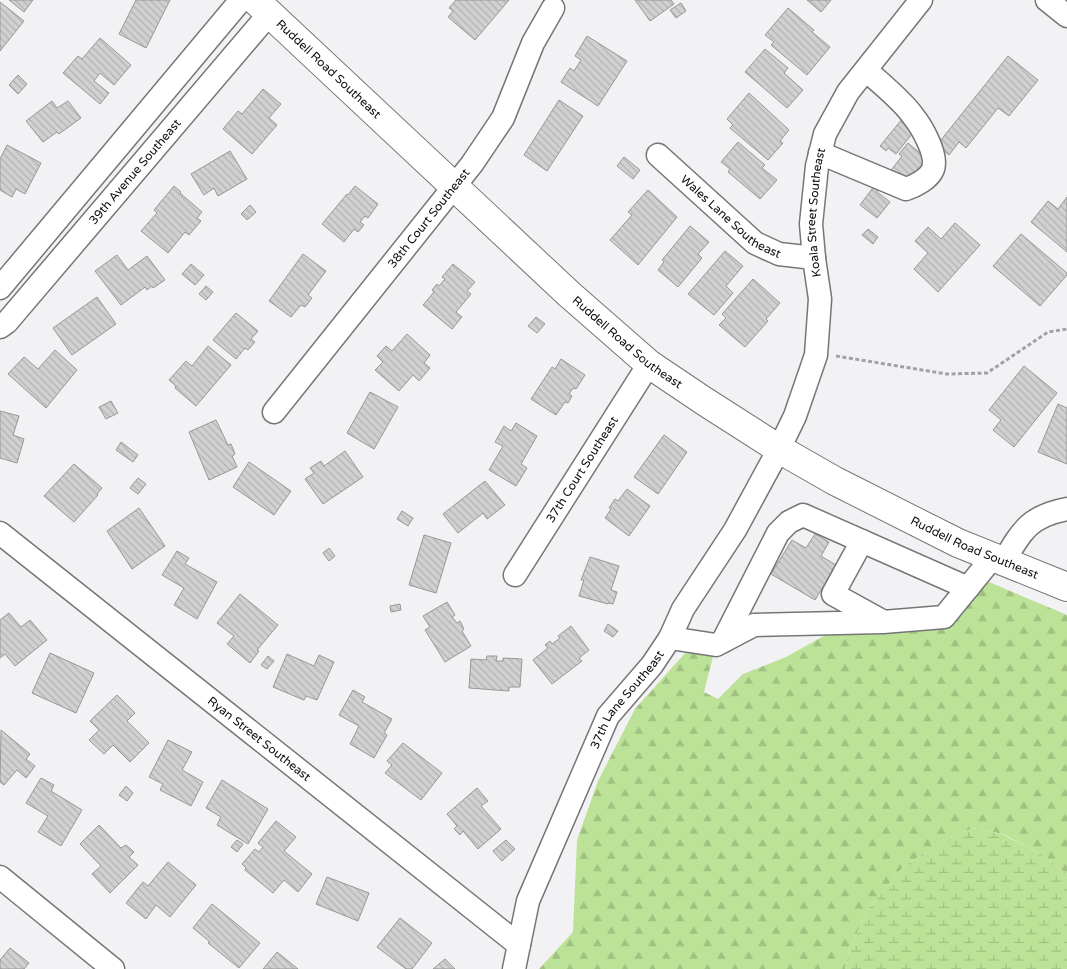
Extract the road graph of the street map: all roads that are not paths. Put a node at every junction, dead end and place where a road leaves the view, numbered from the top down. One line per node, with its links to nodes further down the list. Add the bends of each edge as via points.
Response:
1 (921, 0): 6 (street, Koala Street Southeast)
2 (1047, 0): 5 (street)
3 (256, 3): 9 (main road, Ruddell Road Southeast); 11 (street); 12 (street, 39th Avenue Southeast, via 14,314)
4 (553, 8): 9 (street, 38th Court Southeast, via 533,43 502,118)
5 (1067, 16)
6 (866, 70): 7 (street, Koala Street Southeast, via 848,92 829,126); 7 (street, via 913,115 931,148 932,171 918,185 906,189)
7 (820, 153): 10 (street, Koala Street Southeast, via 811,224)
8 (658, 155): 10 (street, Wales Lane Southeast, via 755,243 779,254)
9 (453, 187): 13 (main road, Ruddell Road Southeast); 14 (street, 38th Court Southeast)
10 (814, 258): 15 (street, Koala Street Southeast, via 820,299 816,355 795,416)
11 (0, 288)
12 (0, 327)
13 (649, 364): 15 (main road, Ruddell Road Southeast); 20 (street, 37th Court Southeast)
14 (274, 412)
15 (779, 449): 19 (main road, Ruddell Road Southeast, via 958,543); 24 (street, 37th Lane Southeast, via 735,530 683,609)
16 (1067, 509): 19 (street, via 1033,520)
17 (0, 533): 27 (street, Ryan Street Southeast)
18 (862, 541): 22 (street); 23 (street, via 832,594); 25 (street, via 803,515 789,522 778,532)
19 (999, 559): 21 (main road, Ruddell Road Southeast); 22 (street)
20 (515, 575)
21 (1067, 587)
22 (968, 588): 23 (street, via 944,617)
23 (883, 622): 25 (street, via 754,625)
24 (670, 638): 25 (street, via 716,645); 27 (street, 37th Lane Southeast, via 652,665 608,716 528,901)
25 (723, 641)
26 (0, 877): 28 (street)
27 (519, 945): 29 (street, 37th Lane Southeast)
28 (113, 969)
29 (514, 969)

